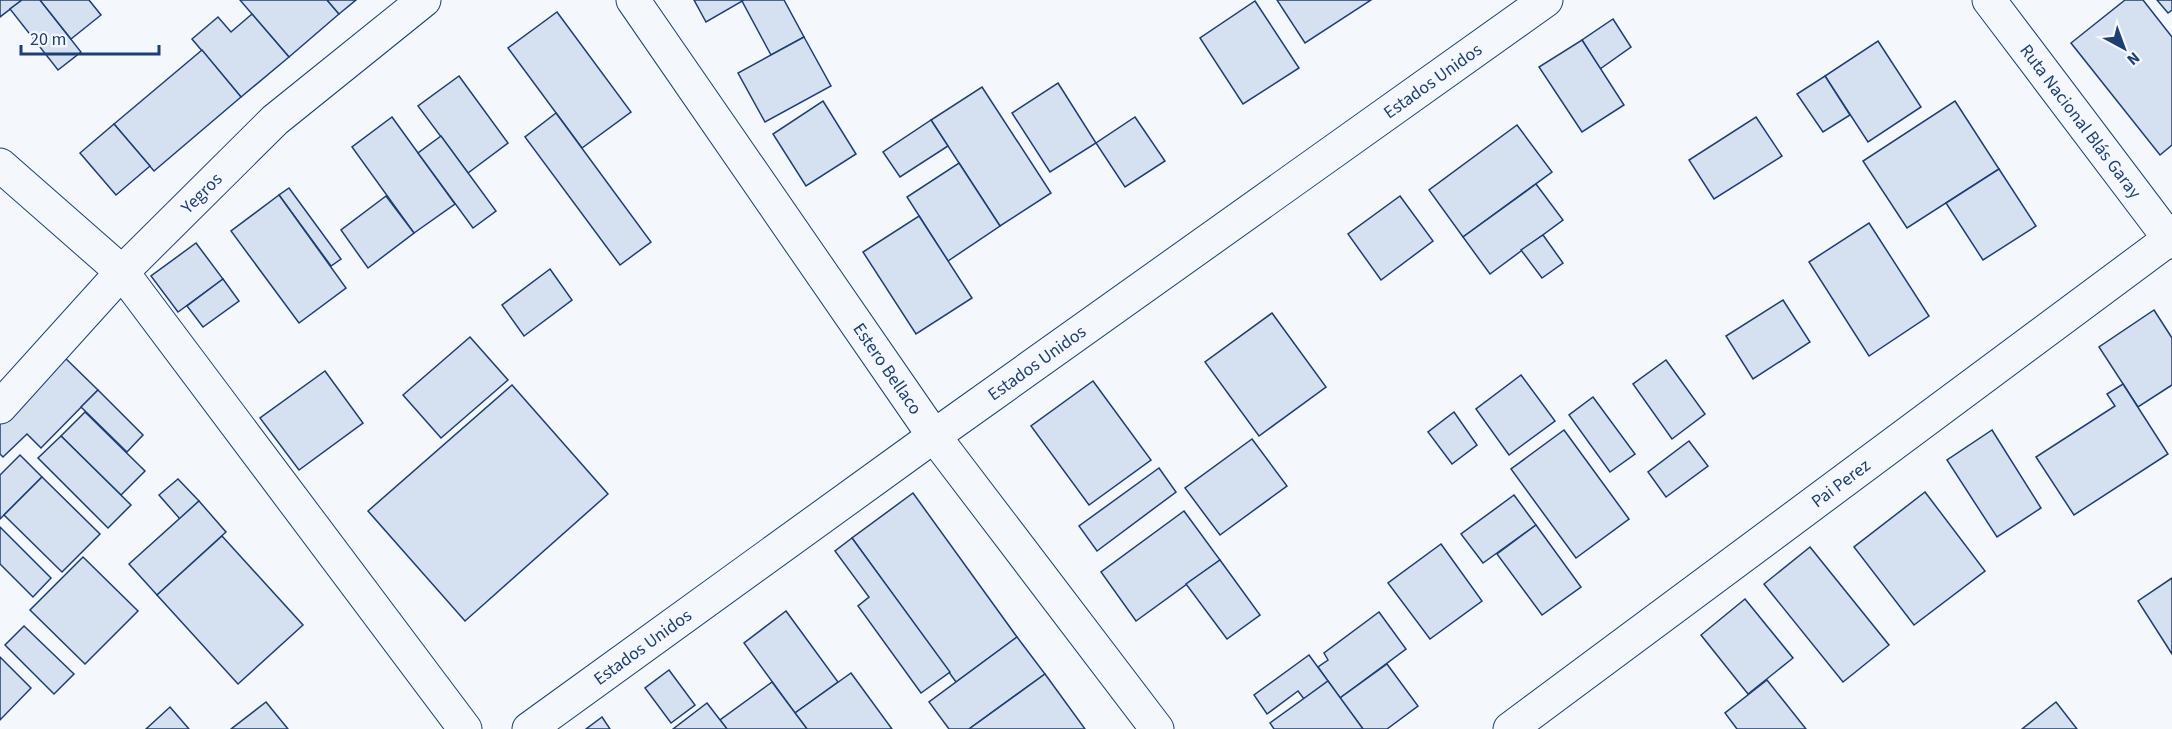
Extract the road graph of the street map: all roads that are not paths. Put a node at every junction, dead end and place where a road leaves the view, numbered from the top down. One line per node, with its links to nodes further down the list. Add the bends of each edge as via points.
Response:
1 (424, 0): 7 (main road, Yegros, via 274,120)
2 (633, 0): 9 (main road, Estero Bellaco)
3 (1546, 0): 9 (main road, Estados Unidos)
4 (1989, 0): 6 (main road, Ruta Nacional Blás Garay)
5 (0, 165): 7 (main road)
6 (2171, 240): 13 (main road, Pai Perez)
7 (122, 272): 8 (main road, Yegros); 10 (main road)
8 (0, 406)
9 (934, 436): 11 (main road, Estados Unidos); 12 (main road, Estero Bellaco)
10 (465, 729)
11 (529, 729)
12 (1157, 729)
13 (1510, 729)

